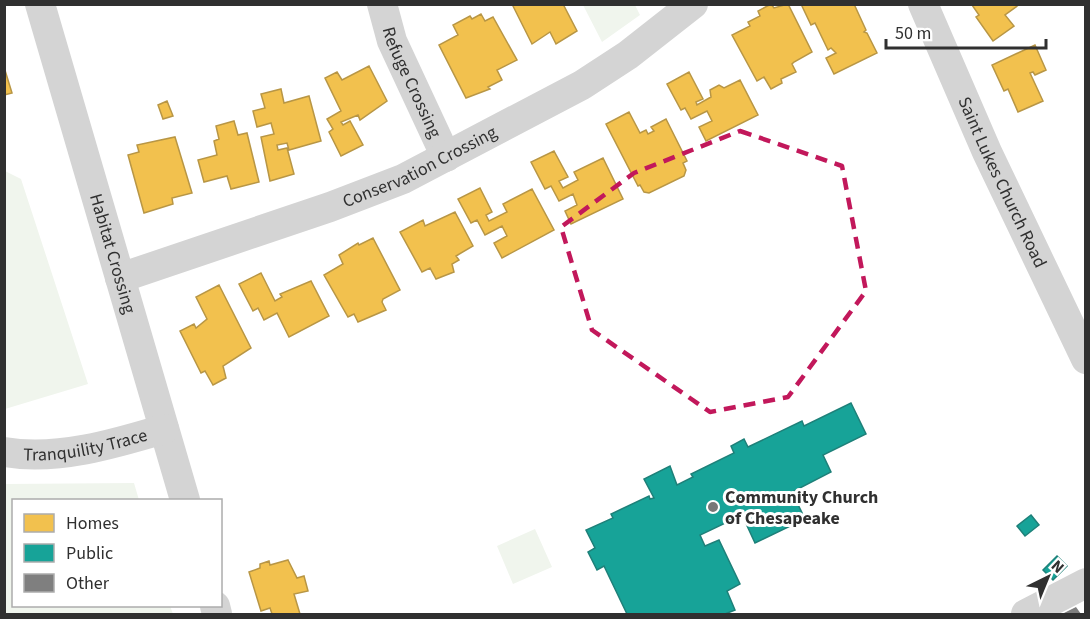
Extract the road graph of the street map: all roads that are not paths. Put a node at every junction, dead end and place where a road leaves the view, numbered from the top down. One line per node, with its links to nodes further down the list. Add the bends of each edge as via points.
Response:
1 (40, 4): 6 (street, Habitat Crossing)
2 (382, 4): 5 (street, Refuge Crossing, via 392,41)
3 (693, 4): 5 (street, Conservation Crossing, via 582,85)
4 (923, 4): 7 (street, Saint Lukes Church Road, via 987,152)
5 (446, 157): 6 (street, Conservation Crossing, via 403,179 330,207)
6 (120, 278): 8 (street, Habitat Crossing)
7 (1086, 359)
8 (164, 429): 9 (street, Tranquility Trace, via 85,449); 10 (street, Habitat Crossing)
9 (4, 452)
10 (183, 499)
11 (1086, 583): 12 (street)
12 (1026, 615)

